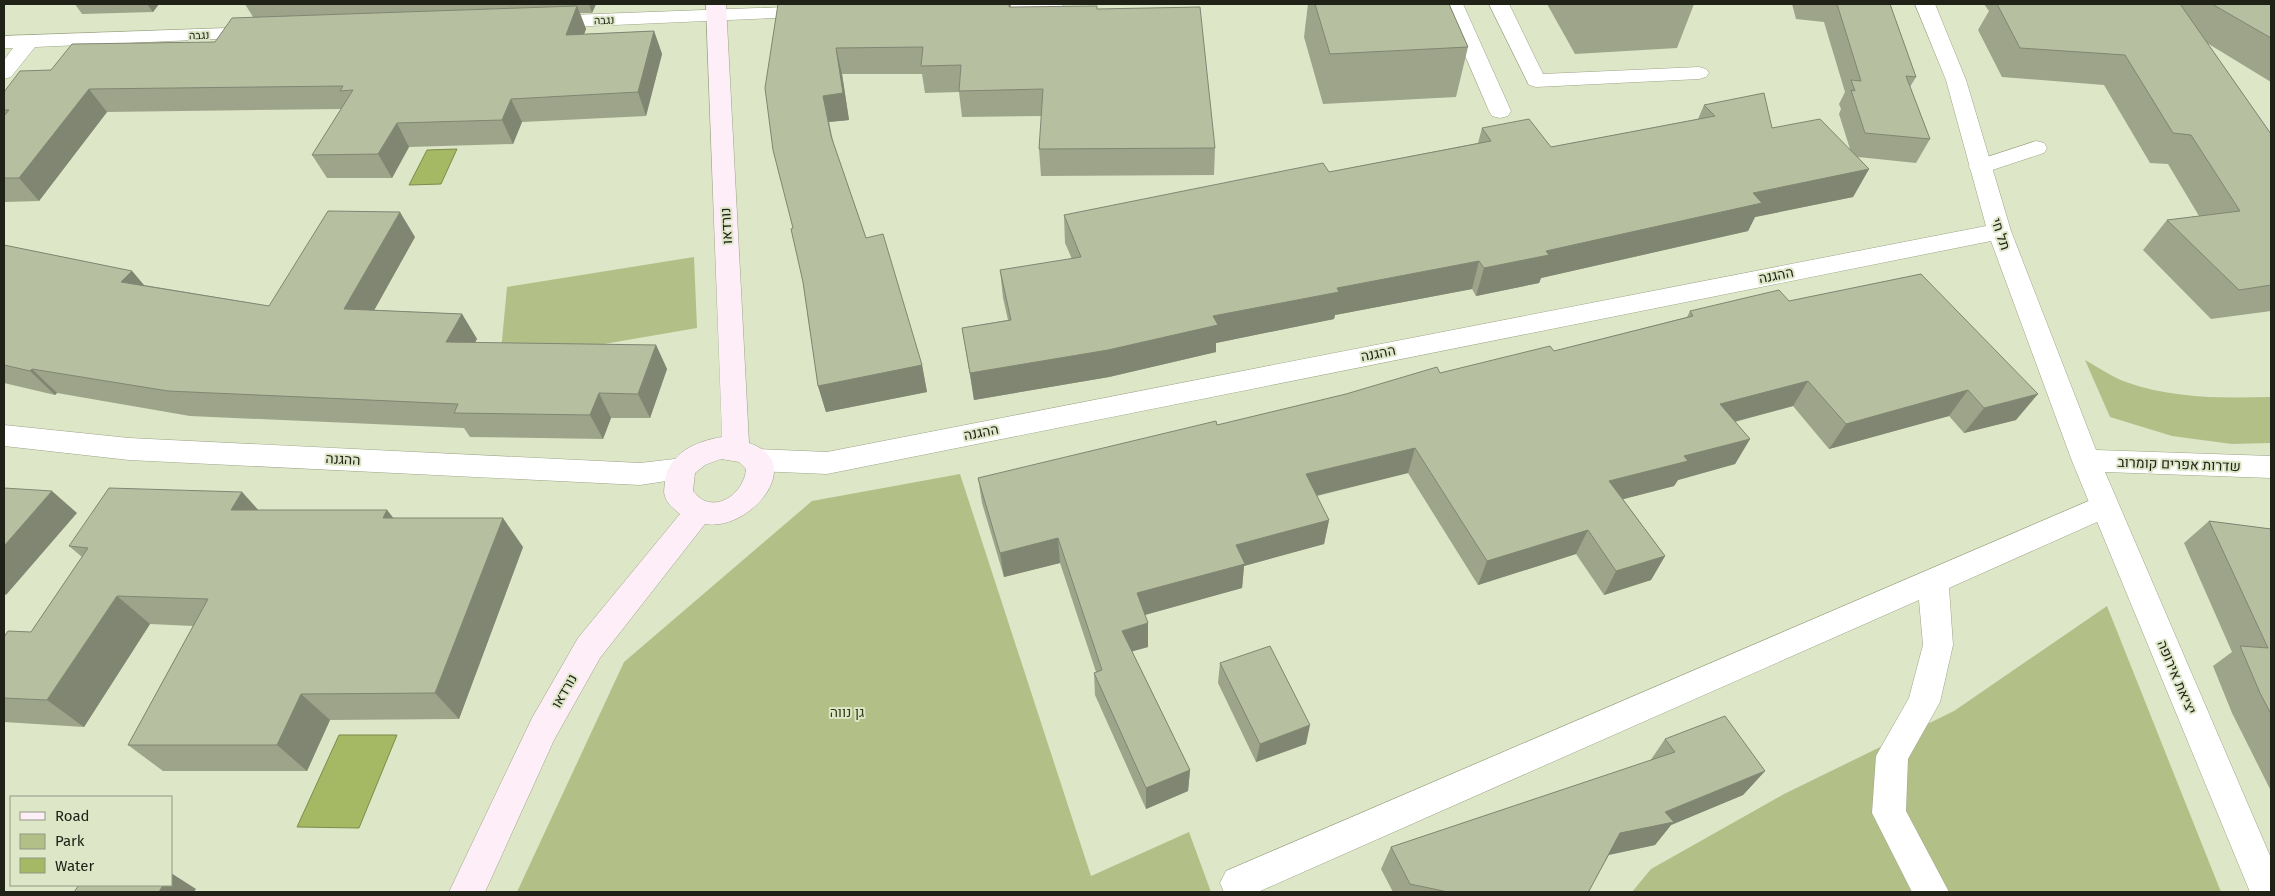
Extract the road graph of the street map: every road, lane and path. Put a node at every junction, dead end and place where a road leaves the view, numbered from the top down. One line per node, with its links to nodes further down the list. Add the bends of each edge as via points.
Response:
1 (1054, 4): 5 (street)
2 (1453, 4): 14 (street)
3 (1499, 4): 13 (street, via 1536,81)
4 (1925, 4): 16 (street, תל חי, via 1956,80)
5 (956, 7)
6 (716, 10): 7 (street, נגבה); 8 (street, נגבה); 19 (street, נורדאו)
7 (838, 12)
8 (523, 23)
9 (276, 32): 10 (street, נגבה)
10 (29, 41): 11 (street, נגבה); 12 (street)
11 (4, 42)
12 (4, 73)
13 (1699, 73)
14 (1500, 111)
15 (2036, 148): 16 (street)
16 (1980, 167): 17 (street, תל חי)
17 (1999, 231): 19 (street, ההגנה, via 827,463); 20 (street, תל חי)
18 (4, 435): 22 (street, ההגנה, via 158,450 640,474)
19 (746, 454): 22 (street, via 721,448 694,459); 24 (street, via 761,469 761,480 747,502 726,512)
20 (2086, 461): 21 (street, שדרות אפרים קומרוב); 23 (street, יציאת אירופה)
21 (2271, 467)
22 (683, 469): 24 (street, via 678,496 684,505)
23 (2105, 506): 25 (street); 29 (street, יציאת אירופה)
24 (697, 513): 27 (street, נורדאו, via 589,648 543,729)
25 (1933, 581): 26 (street); 28 (street, via 1938,645 1924,702 1892,756 1889,814)
26 (1238, 884)
27 (467, 892)
28 (1931, 892)
29 (2268, 892)

